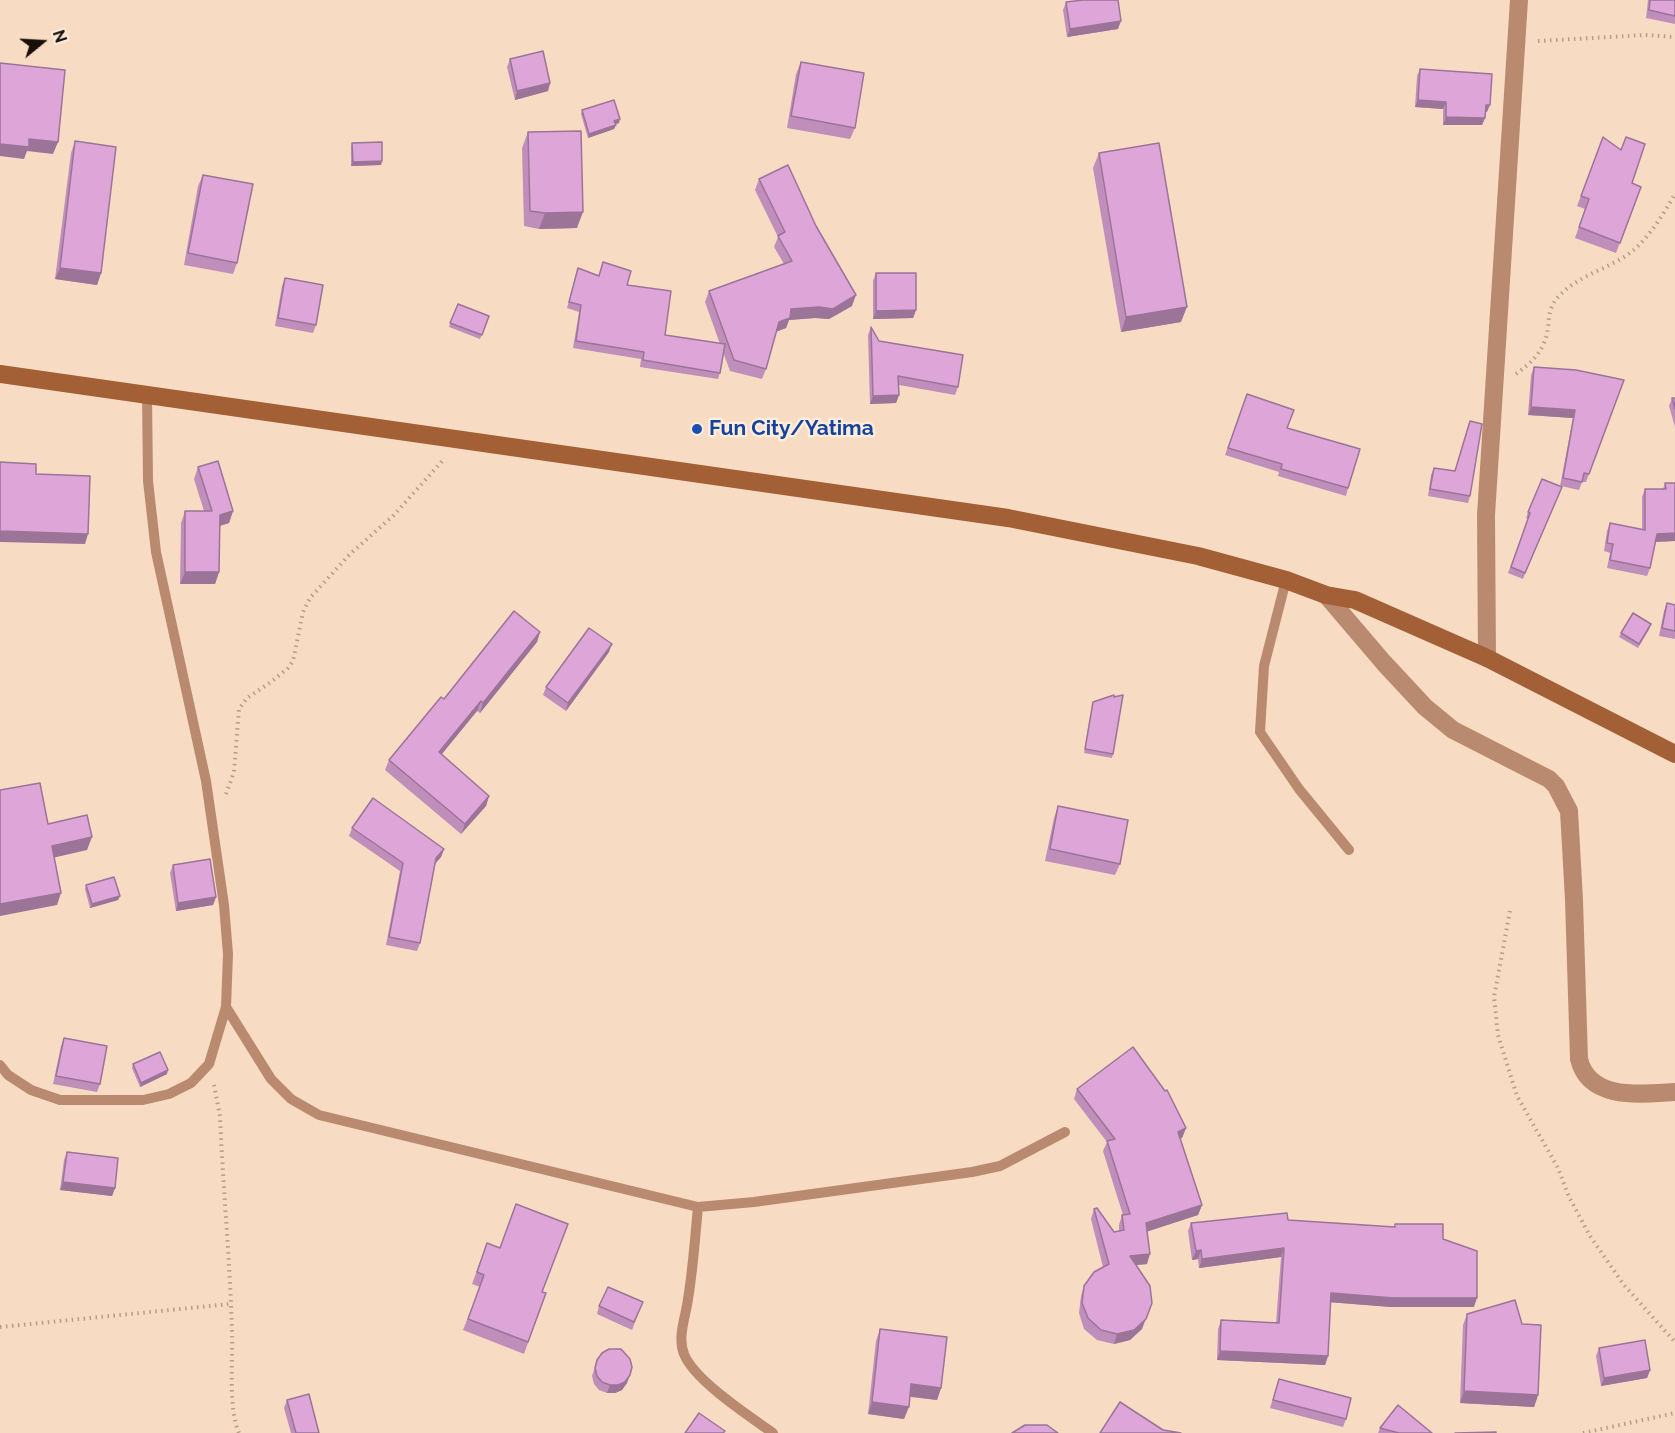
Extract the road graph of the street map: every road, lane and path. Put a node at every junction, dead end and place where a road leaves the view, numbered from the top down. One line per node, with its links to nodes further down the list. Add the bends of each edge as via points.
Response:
1 (1519, 0): 3 (street)
2 (1675, 38): 3 (path, via 1645,35)
3 (1516, 42): 6 (street)
4 (1675, 194): 6 (path, via 1662,217 1621,260 1584,276 1560,294 1550,307 1545,342 1533,360)
5 (0, 374): 7 (main road)
6 (1494, 390): 11 (street, via 1486,515)
7 (147, 395): 8 (main road); 13 (lane, via 148,481 156,552 206,781)
8 (460, 441): 9 (main road, via 1008,518 1198,556); 13 (path, via 393,516 350,554 310,598 303,612 293,661 242,704 234,772)
9 (1286, 580): 10 (main road); 14 (lane, via 1264,666 1260,732 1299,789)
10 (1326, 595): 11 (main road, via 1355,600); 19 (street, via 1425,707 1453,730 1556,786 1569,811 1581,1069 1594,1084 1606,1090 1637,1094)
11 (1487, 658): 12 (main road)
12 (1675, 754)
13 (213, 836): 16 (lane, via 228,954)
14 (1349, 850)
15 (1510, 911): 24 (path, via 1494,997 1498,1035 1516,1096 1558,1168 1590,1236 1624,1285)
16 (226, 1007): 17 (lane); 21 (lane, via 271,1079 291,1099 319,1115)
17 (209, 1064): 18 (lane, via 191,1083 169,1094 143,1100 60,1100 31,1090); 22 (path, via 220,1116)
18 (0, 1065)
19 (1675, 1092)
20 (1065, 1132): 21 (lane, via 1000,1166 972,1172)
21 (698, 1207): 27 (lane, via 681,1338 683,1353 720,1395)
22 (230, 1304): 23 (path); 26 (path)
23 (0, 1327)
24 (1675, 1342)
25 (1675, 1413): 28 (path)
26 (238, 1433)
27 (773, 1433)
28 (1583, 1433)

